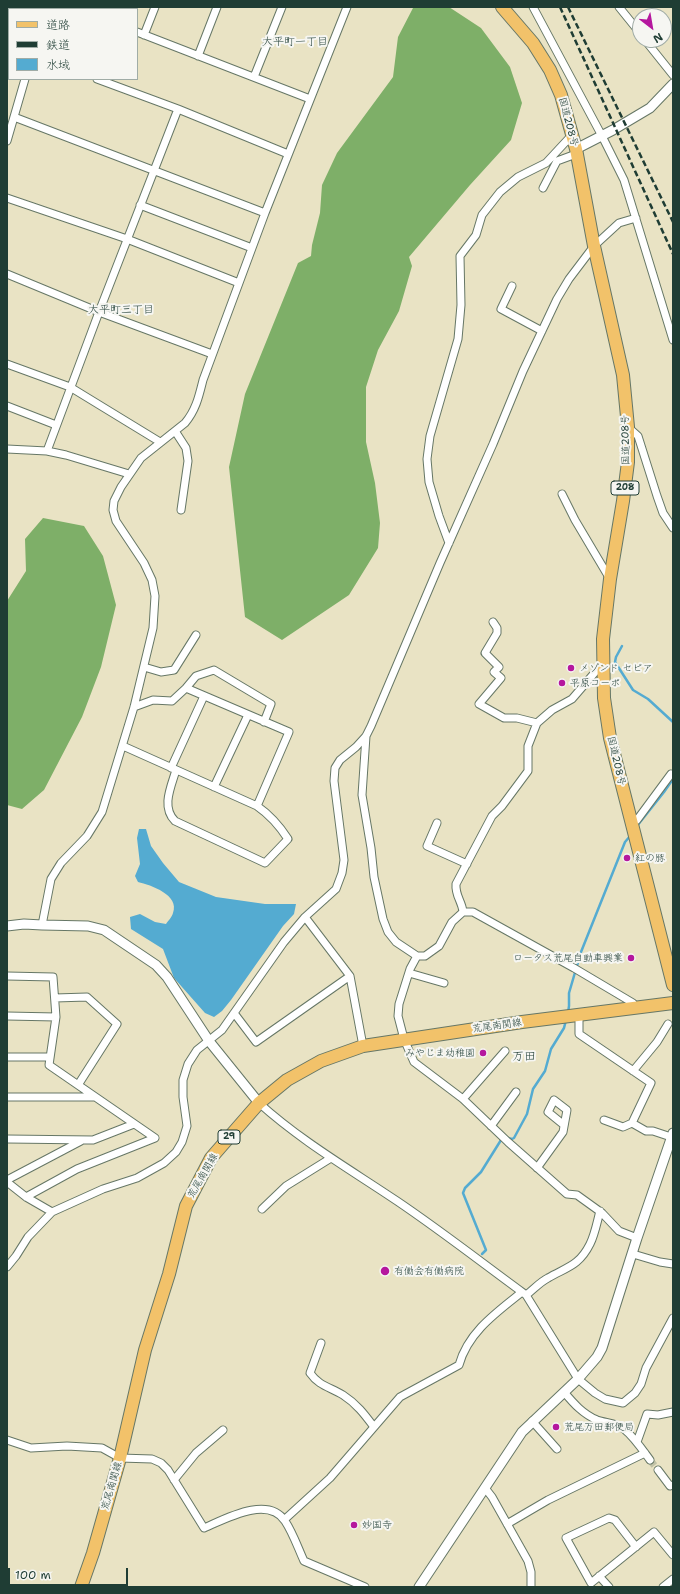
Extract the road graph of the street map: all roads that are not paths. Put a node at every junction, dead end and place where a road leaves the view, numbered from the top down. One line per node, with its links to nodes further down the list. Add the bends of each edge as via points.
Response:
1 (155, 7): 10 (street)
2 (217, 7): 12 (street)
3 (282, 7): 14 (street)
4 (347, 7): 18 (street)
5 (502, 7): 21 (main road, 国道208号 / 208, via 533,43 550,70 561,95)
6 (533, 7): 22 (street)
7 (619, 7): 8 (street)
8 (632, 23)
9 (138, 32): 10 (street)
10 (144, 35): 12 (street)
11 (651, 48): 13 (street)
12 (198, 56): 14 (street)
13 (673, 75)
14 (254, 77): 18 (street)
15 (25, 80): 20 (street)
16 (100, 80): 19 (street)
17 (673, 84): 22 (street, via 650,108)
18 (310, 99): 25 (street)
19 (178, 109): 25 (street); 26 (street)
20 (14, 116): 23 (street); 26 (street)
21 (572, 135): 24 (main road, 国道208号 / 208); 55 (street, via 546,163 518,177 500,192 482,215 476,235 460,256 461,305 458,339 430,436 427,459 429,482)
22 (602, 136): 24 (street); 31 (street, via 624,180)
23 (7, 141)
24 (576, 151): 27 (street, via 557,161); 33 (main road, 国道208号 / 208)
25 (288, 154): 30 (street)
26 (153, 169): 29 (street); 30 (street)
27 (543, 188)
28 (7, 198): 32 (street)
29 (140, 205): 32 (street); 34 (street)
30 (265, 213): 34 (street)
31 (636, 218): 33 (street, via 619,224); 40 (street)
32 (127, 239): 36 (street); 38 (street)
33 (594, 246): 39 (street, via 569,279); 46 (main road, 国道208号 / 208, via 623,375)
34 (252, 248): 36 (street)
35 (7, 274): 38 (street)
36 (239, 283): 41 (street)
37 (512, 286): 39 (street, via 501,309)
38 (99, 312): 41 (street); 43 (street)
39 (542, 331): 55 (street)
40 (673, 340)
41 (212, 354): 47 (street, via 196,406 190,417)
42 (7, 364): 43 (street)
43 (70, 387): 45 (street); 48 (street)
44 (7, 406): 45 (street)
45 (56, 425): 50 (street)
46 (628, 427): 54 (street, via 638,436 657,496); 56 (main road, 国道208号 / 208, via 628,462)
47 (174, 431): 48 (street); 53 (street, via 186,448 188,461)
48 (160, 442): 51 (street)
49 (7, 449): 50 (street)
50 (47, 450): 51 (street)
51 (129, 474): 59 (street, via 113,510 116,522 144,563 152,580 155,596 153,628)
52 (562, 494): 56 (street, via 574,520)
53 (182, 510)
54 (673, 528)
55 (449, 543): 67 (street)
56 (610, 579): 60 (main road, 国道208号 / 208, via 603,639)
57 (493, 622): 66 (street, via 497,632 485,653 499,667 494,672 501,678 479,704 504,718)
58 (196, 635): 59 (street, via 174,670 161,672)
59 (144, 667): 63 (street)
60 (603, 670): 66 (street, via 597,670 572,699 552,710); 74 (main road, 国道208号 / 208, via 610,738)
61 (186, 688): 62 (street); 63 (street, via 172,701 153,700); 65 (street, via 196,676 214,670 271,704)
62 (204, 696): 64 (street); 69 (street)
63 (134, 707): 68 (street)
64 (248, 715): 65 (street); 71 (street)
65 (264, 722): 72 (street, via 289,732)
66 (537, 723): 75 (street, via 528,746 528,771 492,816)
67 (366, 736): 77 (street, via 356,748 340,760 336,768 334,781 344,860 342,873 336,889); 80 (street, via 362,795 380,905 388,932 396,942)
68 (122, 746): 69 (street); 78 (street, via 102,812 87,836 61,863 51,879)
69 (173, 769): 71 (street); 72 (street, via 168,796 170,816 175,821 265,863 288,838 269,814)
70 (671, 774): 74 (street, via 637,820)
71 (214, 787): 72 (street)
72 (257, 806)
73 (437, 822): 75 (street, via 427,846)
74 (631, 824): 85 (main road, 国道208号 / 208)
75 (467, 864): 76 (street, via 455,891 462,905)
76 (462, 912): 80 (street, via 452,922 439,946 425,956); 88 (street, via 473,912 574,968 633,1003)
77 (305, 917): 83 (street); 89 (street, via 284,942)
78 (42, 924): 79 (street); 95 (street, via 88,926 104,930 156,965 167,977)
79 (7, 926)
80 (417, 956): 81 (street)
81 (409, 973): 84 (street); 94 (street, via 399,1004 398,1016)
82 (7, 976): 86 (street, via 53,977)
83 (350, 976): 89 (street, via 256,1042); 96 (street)
84 (444, 983)
85 (673, 985)
86 (54, 998): 92 (street); 101 (street, via 87,997 117,1024)
87 (673, 1003): 88 (main road, 荒尾南関線 / 29)
88 (633, 1008): 90 (main road, 荒尾南関線 / 29)
89 (234, 1013): 95 (street, via 222,1030)
90 (579, 1014): 94 (main road, 荒尾南関線 / 29); 100 (street, via 579,1034)
91 (7, 1016): 92 (street)
92 (56, 1017): 99 (street)
93 (668, 1024): 100 (street)
94 (404, 1039): 96 (main road, 荒尾南関線 / 29); 105 (street, via 414,1062)
95 (209, 1041): 106 (street); 121 (street, via 197,1050 188,1064 183,1080 186,1126 182,1142 176,1152 164,1163 137,1178 103,1189)
96 (363, 1046): 106 (main road, 荒尾南関線 / 29, via 321,1061 287,1080)
97 (505, 1051): 105 (street)
98 (7, 1057): 99 (street)
99 (50, 1057): 101 (street, via 48,1066)
100 (633, 1071): 108 (street, via 651,1083)
101 (78, 1085): 104 (street)
102 (516, 1092): 111 (street)
103 (7, 1097): 104 (street)
104 (95, 1097): 109 (street)
105 (463, 1099): 111 (street)
106 (259, 1103): 115 (street); 139 (main road, 荒尾南関線 / 29, via 211,1158 186,1206 169,1274 145,1350)
107 (604, 1120): 108 (street, via 623,1127)
108 (632, 1123): 112 (street, via 646,1131)
109 (134, 1124): 114 (street, via 93,1140); 118 (street, via 155,1138 77,1169)
110 (564, 1125): 116 (street, via 563,1132)
111 (492, 1126): 116 (street)
112 (672, 1135): 122 (street)
113 (7, 1139): 114 (street)
114 (83, 1140): 117 (street)
115 (332, 1158): 119 (street, via 286,1186); 126 (street, via 398,1202)
116 (537, 1168): 120 (street, via 567,1194 576,1195)
117 (7, 1181): 118 (street)
118 (26, 1197): 121 (street)
119 (262, 1209)
120 (600, 1211): 122 (street, via 619,1231); 126 (street, via 591,1243 581,1257 569,1268 547,1278)
121 (52, 1212): 125 (street, via 28,1237)
122 (637, 1238): 123 (street)
123 (633, 1254): 124 (street); 129 (street, via 602,1348)
124 (673, 1264)
125 (7, 1267)
126 (524, 1294): 129 (street); 133 (street, via 484,1325 462,1352 459,1365 400,1397)
127 (673, 1318): 129 (street, via 646,1368 636,1393 623,1403 605,1399)
128 (321, 1343): 133 (street, via 310,1373 316,1382 344,1396 360,1408)
129 (578, 1379): 130 (street)
130 (564, 1392): 132 (street); 136 (street, via 587,1414 623,1428)
131 (673, 1412): 136 (street, via 647,1414)
132 (532, 1421): 137 (street); 144 (street, via 515,1441)
133 (374, 1427): 145 (street, via 330,1478)
134 (223, 1430): 142 (street, via 196,1453)
135 (7, 1440): 139 (street, via 31,1448 102,1448)
136 (637, 1442): 138 (street)
137 (557, 1449)
138 (645, 1453): 140 (street); 146 (street, via 548,1500)
139 (120, 1458): 142 (street, via 152,1459 162,1463); 151 (main road, 荒尾南関線 / 29)
140 (650, 1460)
141 (658, 1470): 143 (street, via 670,1486)
142 (174, 1480): 145 (street, via 204,1528 244,1511 259,1509 274,1512)
143 (673, 1485)
144 (485, 1488): 146 (street); 153 (street)
145 (284, 1520): 152 (street, via 304,1561)
146 (507, 1524): 154 (street, via 528,1561)
147 (636, 1547): 148 (street, via 654,1532); 149 (street); 149 (street, via 615,1520 609,1518 566,1538 591,1583)
148 (673, 1555)
149 (600, 1576): 155 (street)
150 (673, 1579): 156 (street)
151 (81, 1587)
152 (365, 1587)
153 (418, 1587)
154 (531, 1587)
155 (609, 1587)
156 (663, 1587)

